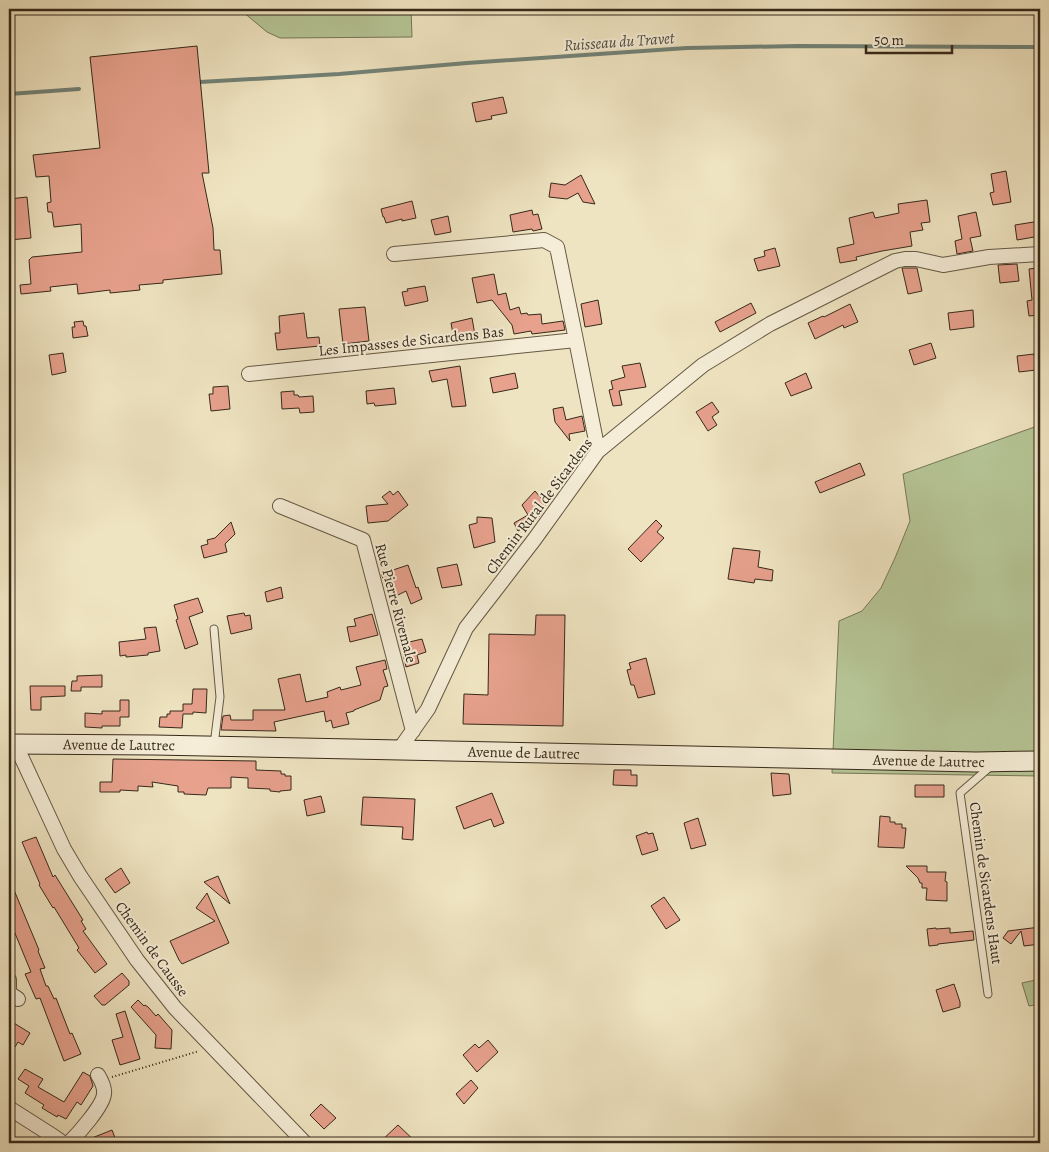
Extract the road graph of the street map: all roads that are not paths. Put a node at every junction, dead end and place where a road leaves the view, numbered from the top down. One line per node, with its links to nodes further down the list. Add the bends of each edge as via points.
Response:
1 (394, 254): 3 (street, via 544,240 557,247)
2 (1040, 254): 5 (street, Chemin Rural de Sicardens, via 943,265 916,259 894,262 770,324 703,365)
3 (576, 340): 4 (street, Les Impasses de Sicardens Bas); 5 (street)
4 (249, 374)
5 (598, 451): 8 (street, Chemin Rural de Sicardens, via 466,628 428,709)
6 (280, 506): 8 (street, Rue Pierre Rivemale, via 363,540)
7 (214, 629): 10 (lane, via 220,697)
8 (413, 731): 11 (street, Chemin Rural de Sicardens)
9 (14, 744): 10 (main road, Avenue de Lautrec); 21 (street, Chemin de Causse, via 64,849 137,960 174,1008)
10 (214, 746): 11 (main road, Avenue de Lautrec)
11 (399, 750): 13 (main road, Avenue de Lautrec)
12 (1040, 761): 13 (main road, Avenue de Lautrec)
13 (996, 762): 16 (lane, Chemin de Sicardens Haut, via 960,793)
14 (9, 980): 15 (street)
15 (12, 994)
16 (988, 994)
17 (99, 1078): 20 (street, via 105,1107)
18 (9, 1108): 19 (street)
19 (63, 1143)
20 (69, 1143)
21 (305, 1143)

